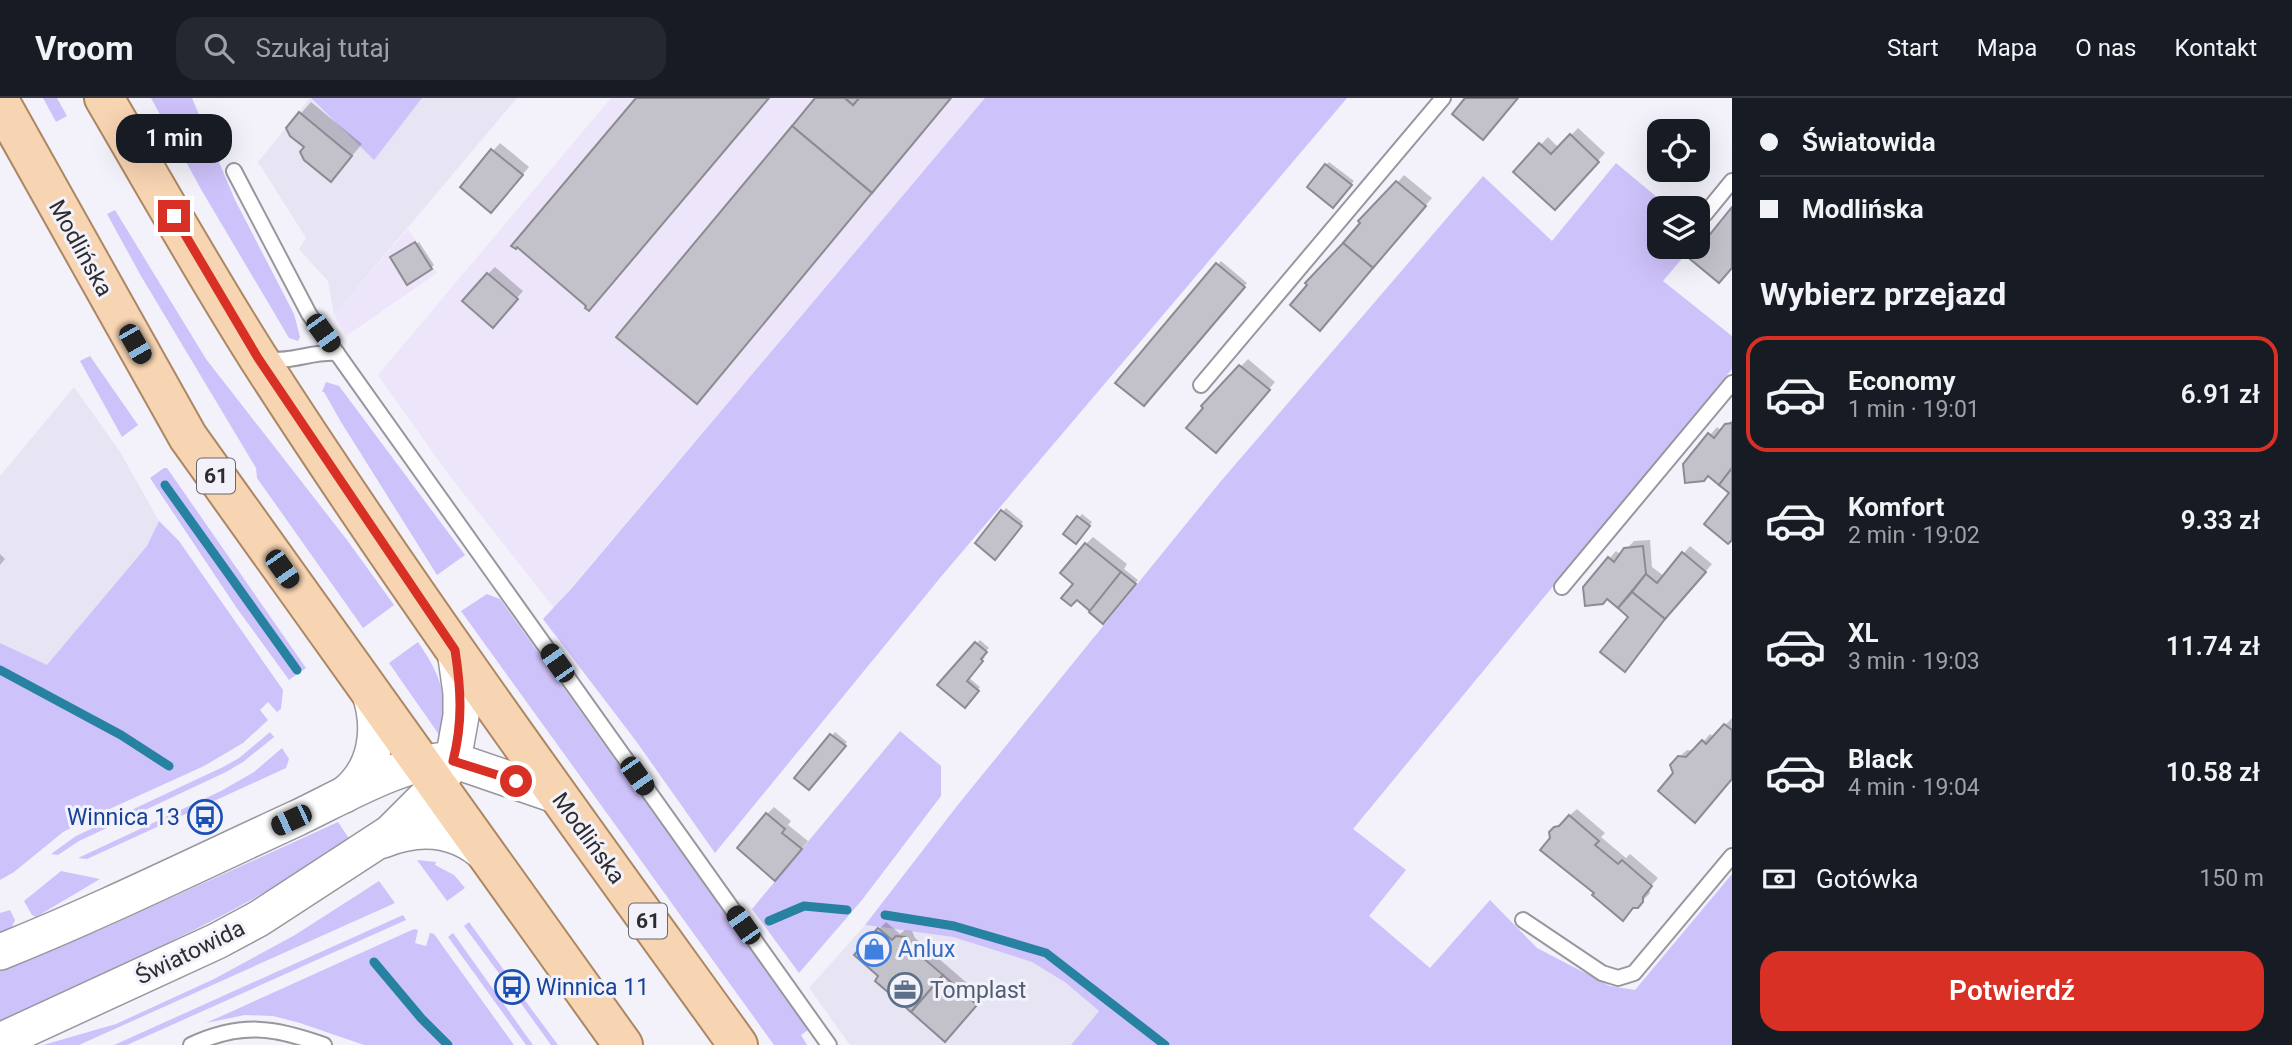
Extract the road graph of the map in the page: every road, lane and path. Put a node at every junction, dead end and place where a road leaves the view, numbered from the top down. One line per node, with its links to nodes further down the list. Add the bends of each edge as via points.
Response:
1 (104, 98): 8 (main road, Modlińska / 61)
2 (1443, 98): 10 (lane)
3 (0, 102): 13 (main road, Modlińska / 61, via 188,437)
4 (234, 171): 7 (lane, via 309,314)
5 (1732, 181): 6 (lane)
6 (1710, 207)
7 (337, 353): 8 (lane); 27 (lane)
8 (258, 358): 12 (main road, Modlińska / 61)
9 (1732, 383): 11 (lane)
10 (1201, 386)
11 (1563, 587)
12 (455, 650): 14 (street, via 461,716); 15 (main road, Modlińska / 61)
13 (369, 691): 14 (main road, Modlińska / 61); 16 (street, via 376,713 373,753 362,776)
14 (437, 770): 15 (street); 16 (street, via 391,774); 17 (street, Światowida, via 390,833); 19 (main road, Modlińska / 61)
15 (558, 796): 26 (main road, Modlińska / 61)
16 (338, 799): 21 (street)
17 (370, 846): 19 (street, Światowida, via 408,832 443,832 476,845); 22 (street, Światowida, via 228,936)
18 (1732, 856): 20 (lane, via 1634,973 1618,978 1602,973)
19 (488, 857): 25 (main road, Modlińska / 61)
20 (1523, 920)
21 (0, 952)
22 (0, 1041)
23 (191, 1045): 24 (lane, via 240,1029 266,1029)
24 (324, 1045)
25 (623, 1045)
26 (738, 1045)
27 (829, 1045)

